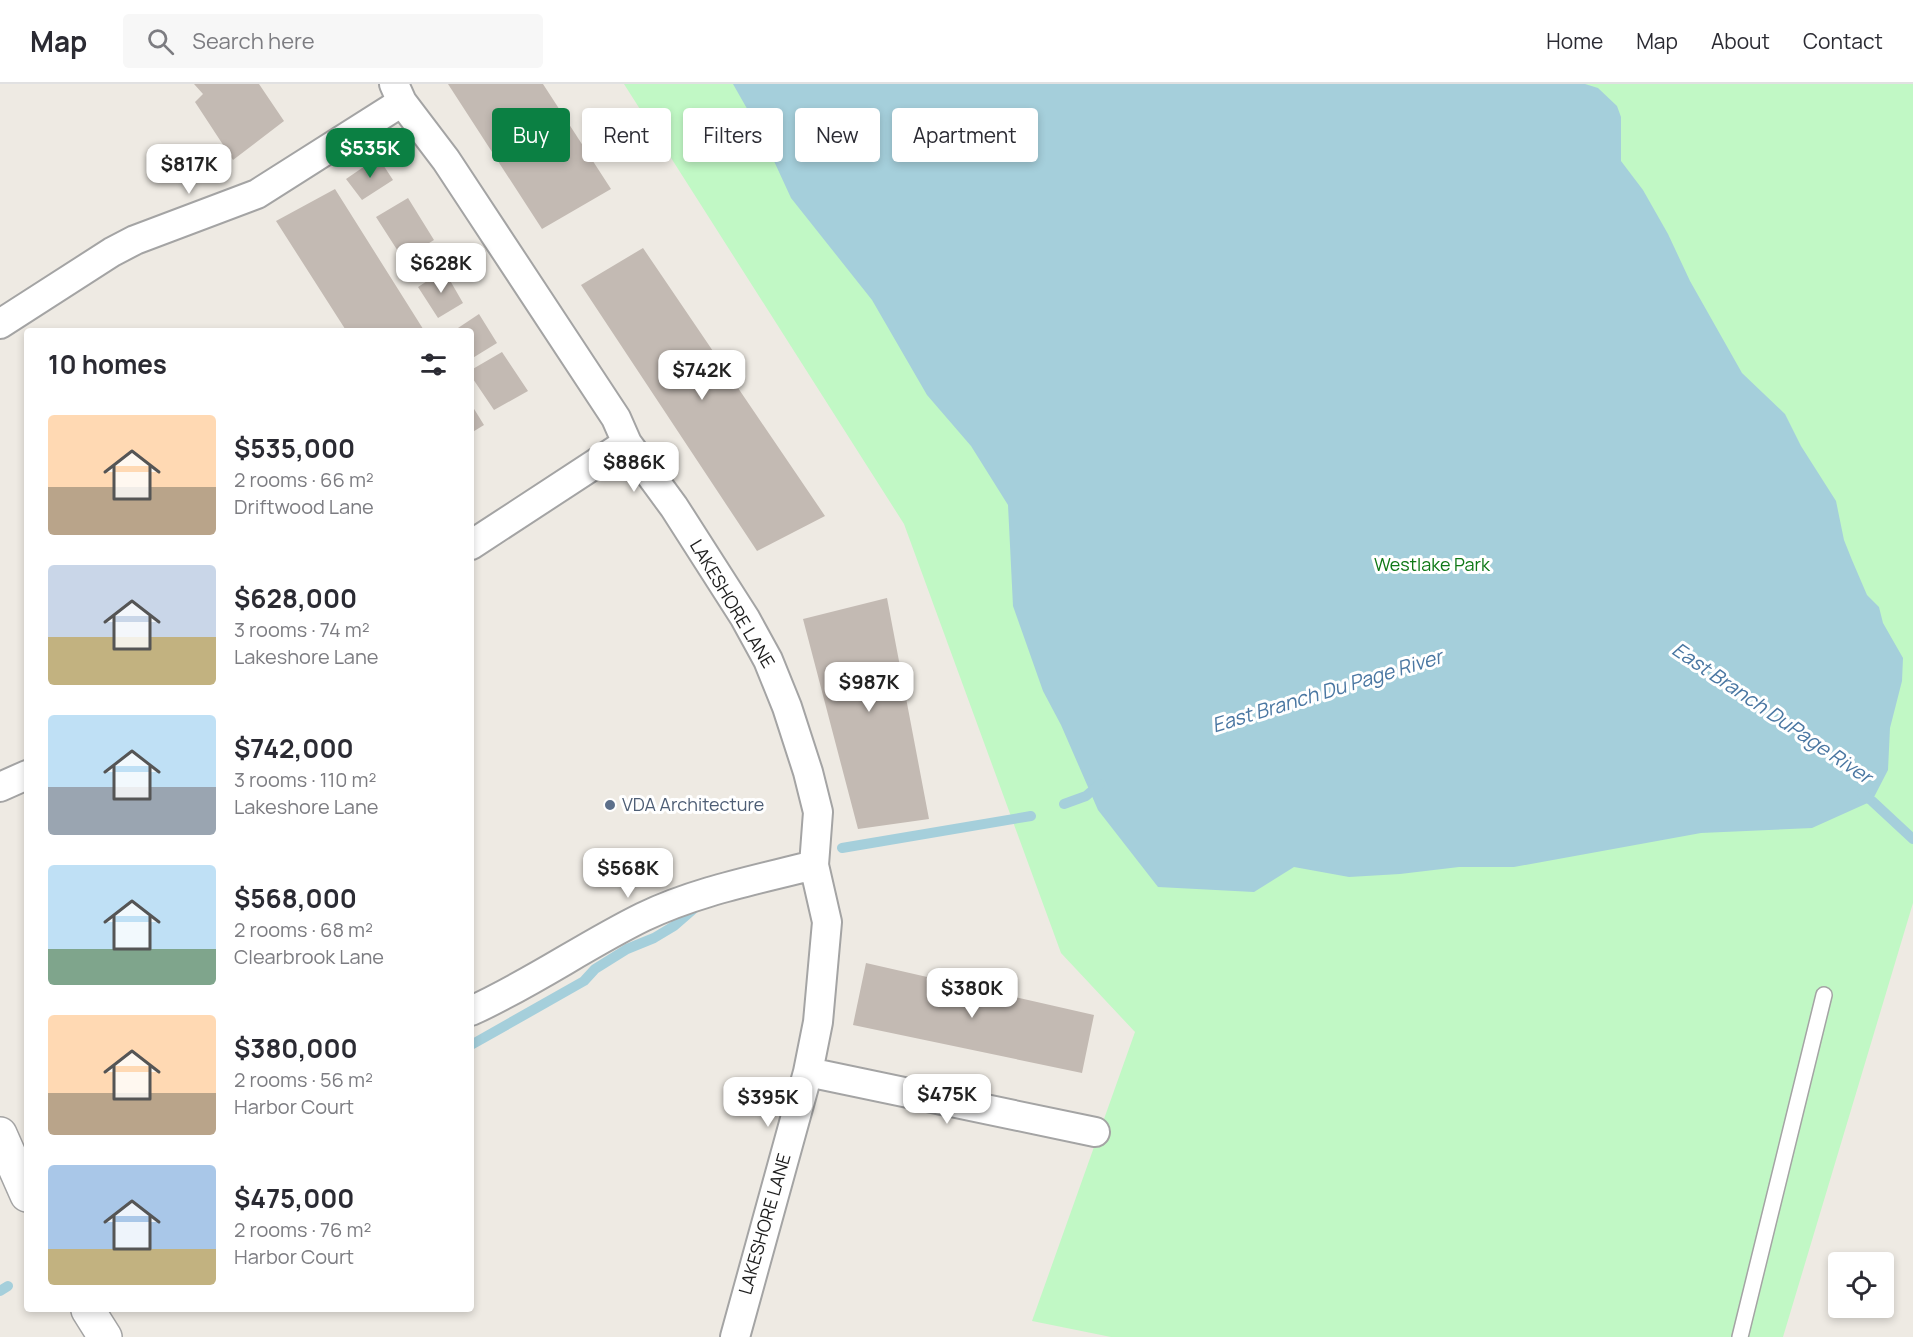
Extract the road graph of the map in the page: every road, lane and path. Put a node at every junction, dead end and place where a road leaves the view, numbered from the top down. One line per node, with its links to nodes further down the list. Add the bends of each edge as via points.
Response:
1 (398, 93): 2 (street, via 257,194 127,244); 3 (street, LAKESHORE LANE, via 616,418)
2 (0, 324)
3 (627, 444): 4 (street); 7 (street, LAKESHORE LANE, via 674,507 768,660 788,707 818,812)
4 (474, 543)
5 (24, 776): 6 (street)
6 (0, 787)
7 (814, 865): 9 (street, via 678,902); 10 (street, LAKESHORE LANE, via 827,922 818,1022)
8 (1824, 995): 17 (lane)
9 (474, 1010)
10 (808, 1072): 11 (street); 16 (street, LAKESHORE LANE)
11 (1095, 1132)
12 (0, 1134): 13 (street)
13 (24, 1188)
14 (89, 1312): 15 (street)
15 (105, 1337)
16 (735, 1337)
17 (1740, 1337)

